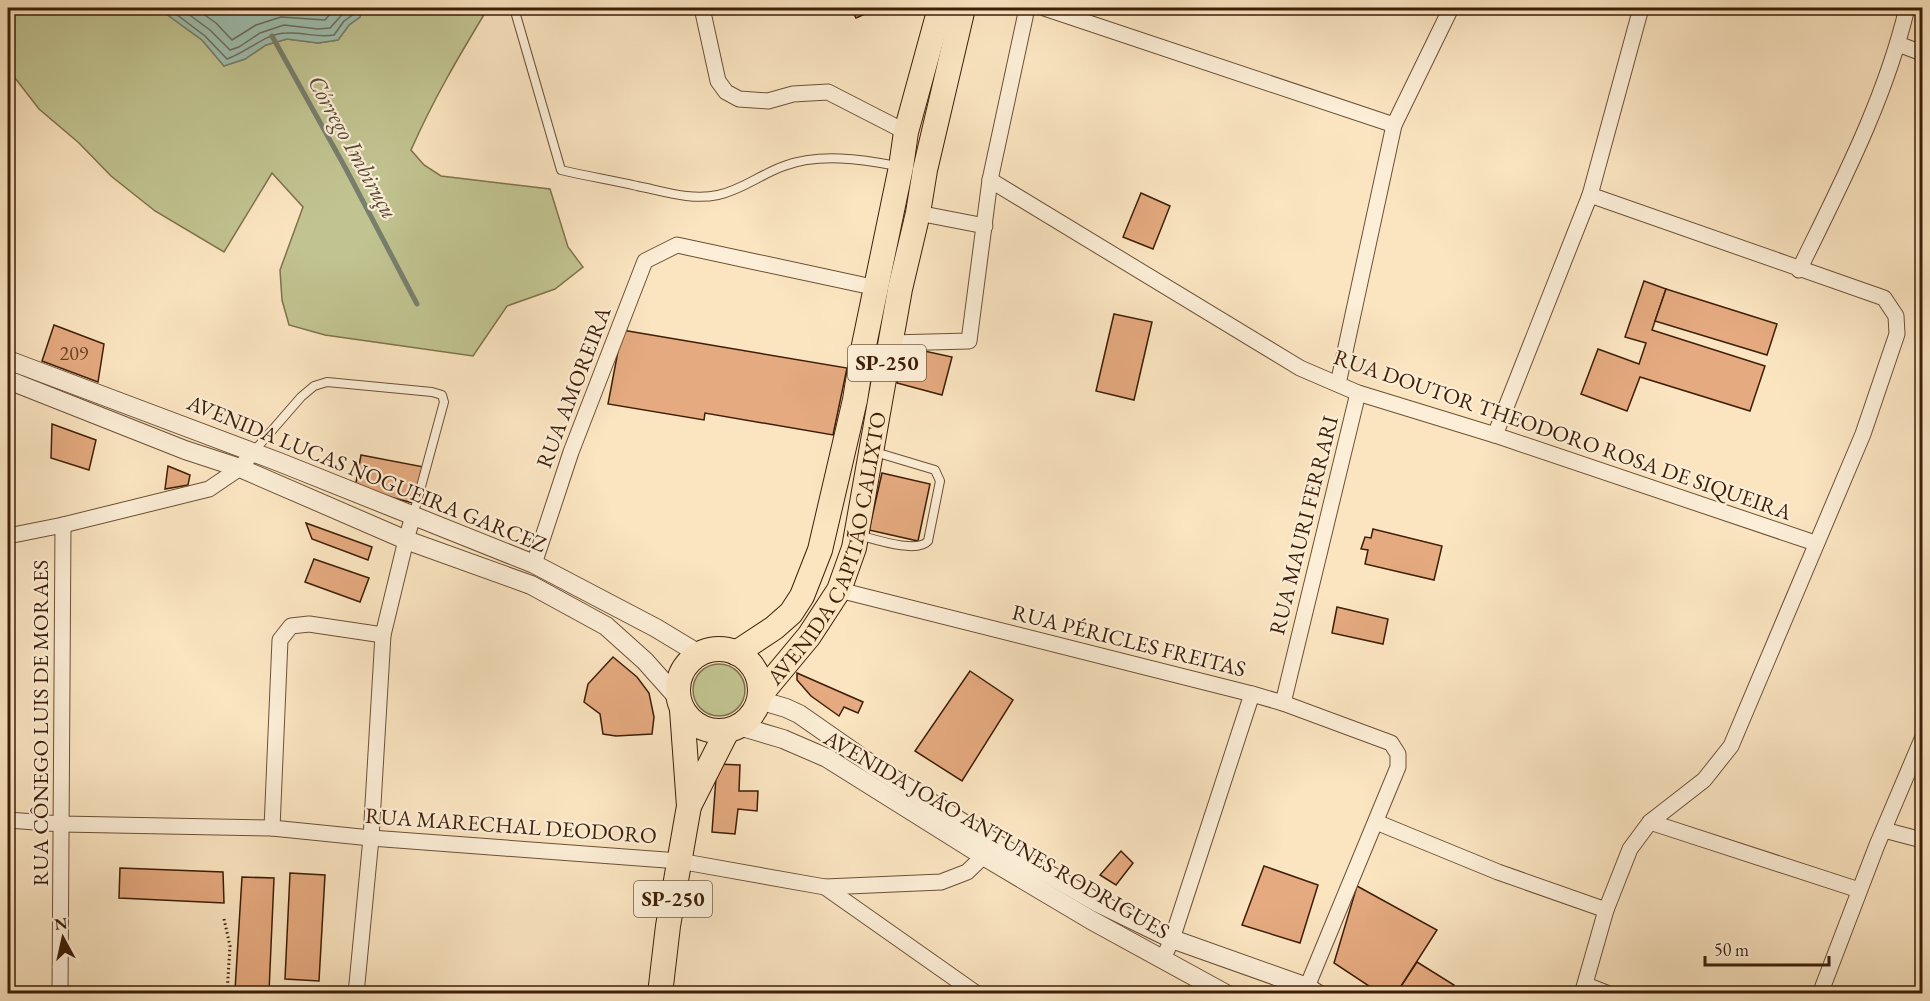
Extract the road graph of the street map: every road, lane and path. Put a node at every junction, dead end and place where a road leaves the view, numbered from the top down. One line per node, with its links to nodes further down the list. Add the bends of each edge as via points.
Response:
1 (514, 8): 14 (lane, via 561,170 688,197 716,196 783,166 808,160 866,160)
2 (702, 8): 13 (street, via 718,81 726,92 739,99 768,101 793,94 828,92)
3 (940, 8): 13 (main road, AVENIDA CAPITÃO CALIXTO / SP-250)
4 (963, 8): 17 (main road, AVENIDA CAPITÃO CALIXTO / SP-250)
5 (1027, 8): 15 (street)
6 (1044, 8): 12 (street)
7 (1451, 8): 12 (street)
8 (1641, 8): 16 (street)
9 (1907, 8): 10 (street)
10 (1898, 44): 11 (street); 19 (street, via 1862,141)
11 (1923, 53)
12 (1394, 125): 24 (street)
13 (906, 132): 14 (main road, AVENIDA CAPITÃO CALIXTO / SP-250)
14 (901, 167): 20 (main road, AVENIDA CAPITÃO CALIXTO / SP-250)
15 (990, 180): 18 (street); 24 (street, RUA DOUTOR THEODORO ROSA DE SIQUEIRA, via 1300,368)
16 (1590, 195): 19 (street); 26 (street)
17 (918, 213): 18 (street); 21 (main road, AVENIDA CAPITÃO CALIXTO / SP-250)
18 (985, 226): 21 (street, via 969,341)
19 (1799, 270): 35 (street, via 1884,298 1896,316 1897,334 1863,434)
20 (877, 288): 36 (street, RUA AMOREIRA, via 676,244 645,261 571,453); 41 (main road, AVENIDA CAPITÃO CALIXTO / SP-250, via 830,515 812,573 790,613)
21 (891, 343): 27 (main road, AVENIDA CAPITÃO CALIXTO / SP-250)
22 (8, 360): 28 (street, AVENIDA LUCAS NOGUEIRA GARCEZ)
23 (8, 380): 29 (street, AVENIDA LUCAS NOGUEIRA GARCEZ)
24 (1338, 384): 25 (street, RUA DOUTOR THEODORO ROSA DE SIQUEIRA)
25 (1358, 393): 26 (street, RUA DOUTOR THEODORO ROSA DE SIQUEIRA); 45 (street, RUA MAURI FERRARI)
26 (1495, 435): 35 (street, RUA DOUTOR THEODORO ROSA DE SIQUEIRA)
27 (872, 451): 32 (main road, AVENIDA CAPITÃO CALIXTO / SP-250); 32 (lane, via 935,470 940,481 924,546 905,546)
28 (253, 452): 29 (street); 30 (street, AVENIDA LUCAS NOGUEIRA GARCEZ); 30 (lane, via 301,397 314,386 327,382 442,395 444,402)
29 (240, 468): 31 (street, via 209,489); 34 (street, AVENIDA LUCAS NOGUEIRA GARCEZ)
30 (414, 516): 34 (street); 36 (street, AVENIDA LUCAS NOGUEIRA GARCEZ)
31 (63, 525): 33 (street); 53 (street, RUA CÔNEGO LUIS DE MORAES)
32 (856, 535): 38 (main road, AVENIDA CAPITÃO CALIXTO / SP-250)
33 (8, 536)
34 (406, 540): 39 (street, AVENIDA LUCAS NOGUEIRA GARCEZ, via 531,585); 40 (street)
35 (1815, 543): 52 (street, via 1731,746 1704,780)
36 (534, 564): 37 (street, AVENIDA LUCAS NOGUEIRA GARCEZ)
37 (581, 588): 39 (street); 42 (street, AVENIDA LUCAS NOGUEIRA GARCEZ)
38 (839, 590): 43 (street, RUA PÉRICLES FREITAS); 44 (main road, AVENIDA CAPITÃO CALIXTO / SP-250)
39 (571, 606): 46 (street, AVENIDA LUCAS NOGUEIRA GARCEZ, via 606,626 645,661)
40 (383, 635): 54 (street, via 309,624 291,626 280,640); 56 (street)
41 (736, 653): 42 (main road, via 724,649); 44 (main road, via 755,670)
42 (699, 654): 46 (main road, SP-250, via 681,673)
43 (1252, 694): 45 (street, RUA PÉRICLES FREITAS); 64 (street)
44 (760, 698): 47 (main road, SP-250, via 752,716); 58 (street, AVENIDA JOÃO ANTUNES RODRIGUES, via 799,714)
45 (1283, 703): 51 (street, RUA PÉRICLES FREITAS, via 1391,743 1398,754 1398,767)
46 (680, 704): 47 (main road, via 690,720 701,728); 49 (main road, SP-250)
47 (733, 728): 49 (main road, SP-250); 58 (street, AVENIDA JOÃO ANTUNES RODRIGUES, via 783,739 827,758)
48 (1923, 739): 55 (street)
49 (689, 806): 59 (main road, SP-250)
50 (8, 820): 53 (street, RUA MARECHAL DEODORO)
51 (1376, 822): 62 (street, via 1498,872); 67 (street)
52 (1650, 822): 61 (street); 62 (street, via 1630,849)
53 (62, 824): 54 (street, RUA MARECHAL DEODORO); 68 (street, RUA CÔNEGO LUIS DE MORAES)
54 (272, 828): 56 (street, RUA MARECHAL DEODORO)
55 (1884, 830): 57 (street); 61 (street)
56 (371, 838): 59 (street, RUA MARECHAL DEODORO); 70 (street)
57 (1923, 840)
58 (991, 850): 60 (street, RUA MARECHAL DEODORO, via 967,872 941,882); 64 (street, AVENIDA JOÃO ANTUNES RODRIGUES); 65 (street, AVENIDA JOÃO ANTUNES RODRIGUES, via 1091,920)
59 (679, 861): 60 (street, RUA MARECHAL DEODORO); 71 (main road, SP-250)
60 (825, 887): 72 (street)
61 (1859, 890): 75 (street)
62 (1606, 910): 66 (street)
63 (224, 919): 69 (path, via 230,946)
64 (1172, 939): 65 (street); 67 (street, AVENIDA JOÃO ANTUNES RODRIGUES)
65 (1163, 959): 73 (street, AVENIDA JOÃO ANTUNES RODRIGUES)
66 (1584, 989): 74 (street)
67 (1313, 990)
68 (60, 993)
69 (226, 993)
70 (356, 993)
71 (660, 993)
72 (977, 993)
73 (1226, 993)
74 (1609, 993)
75 (1820, 993)

